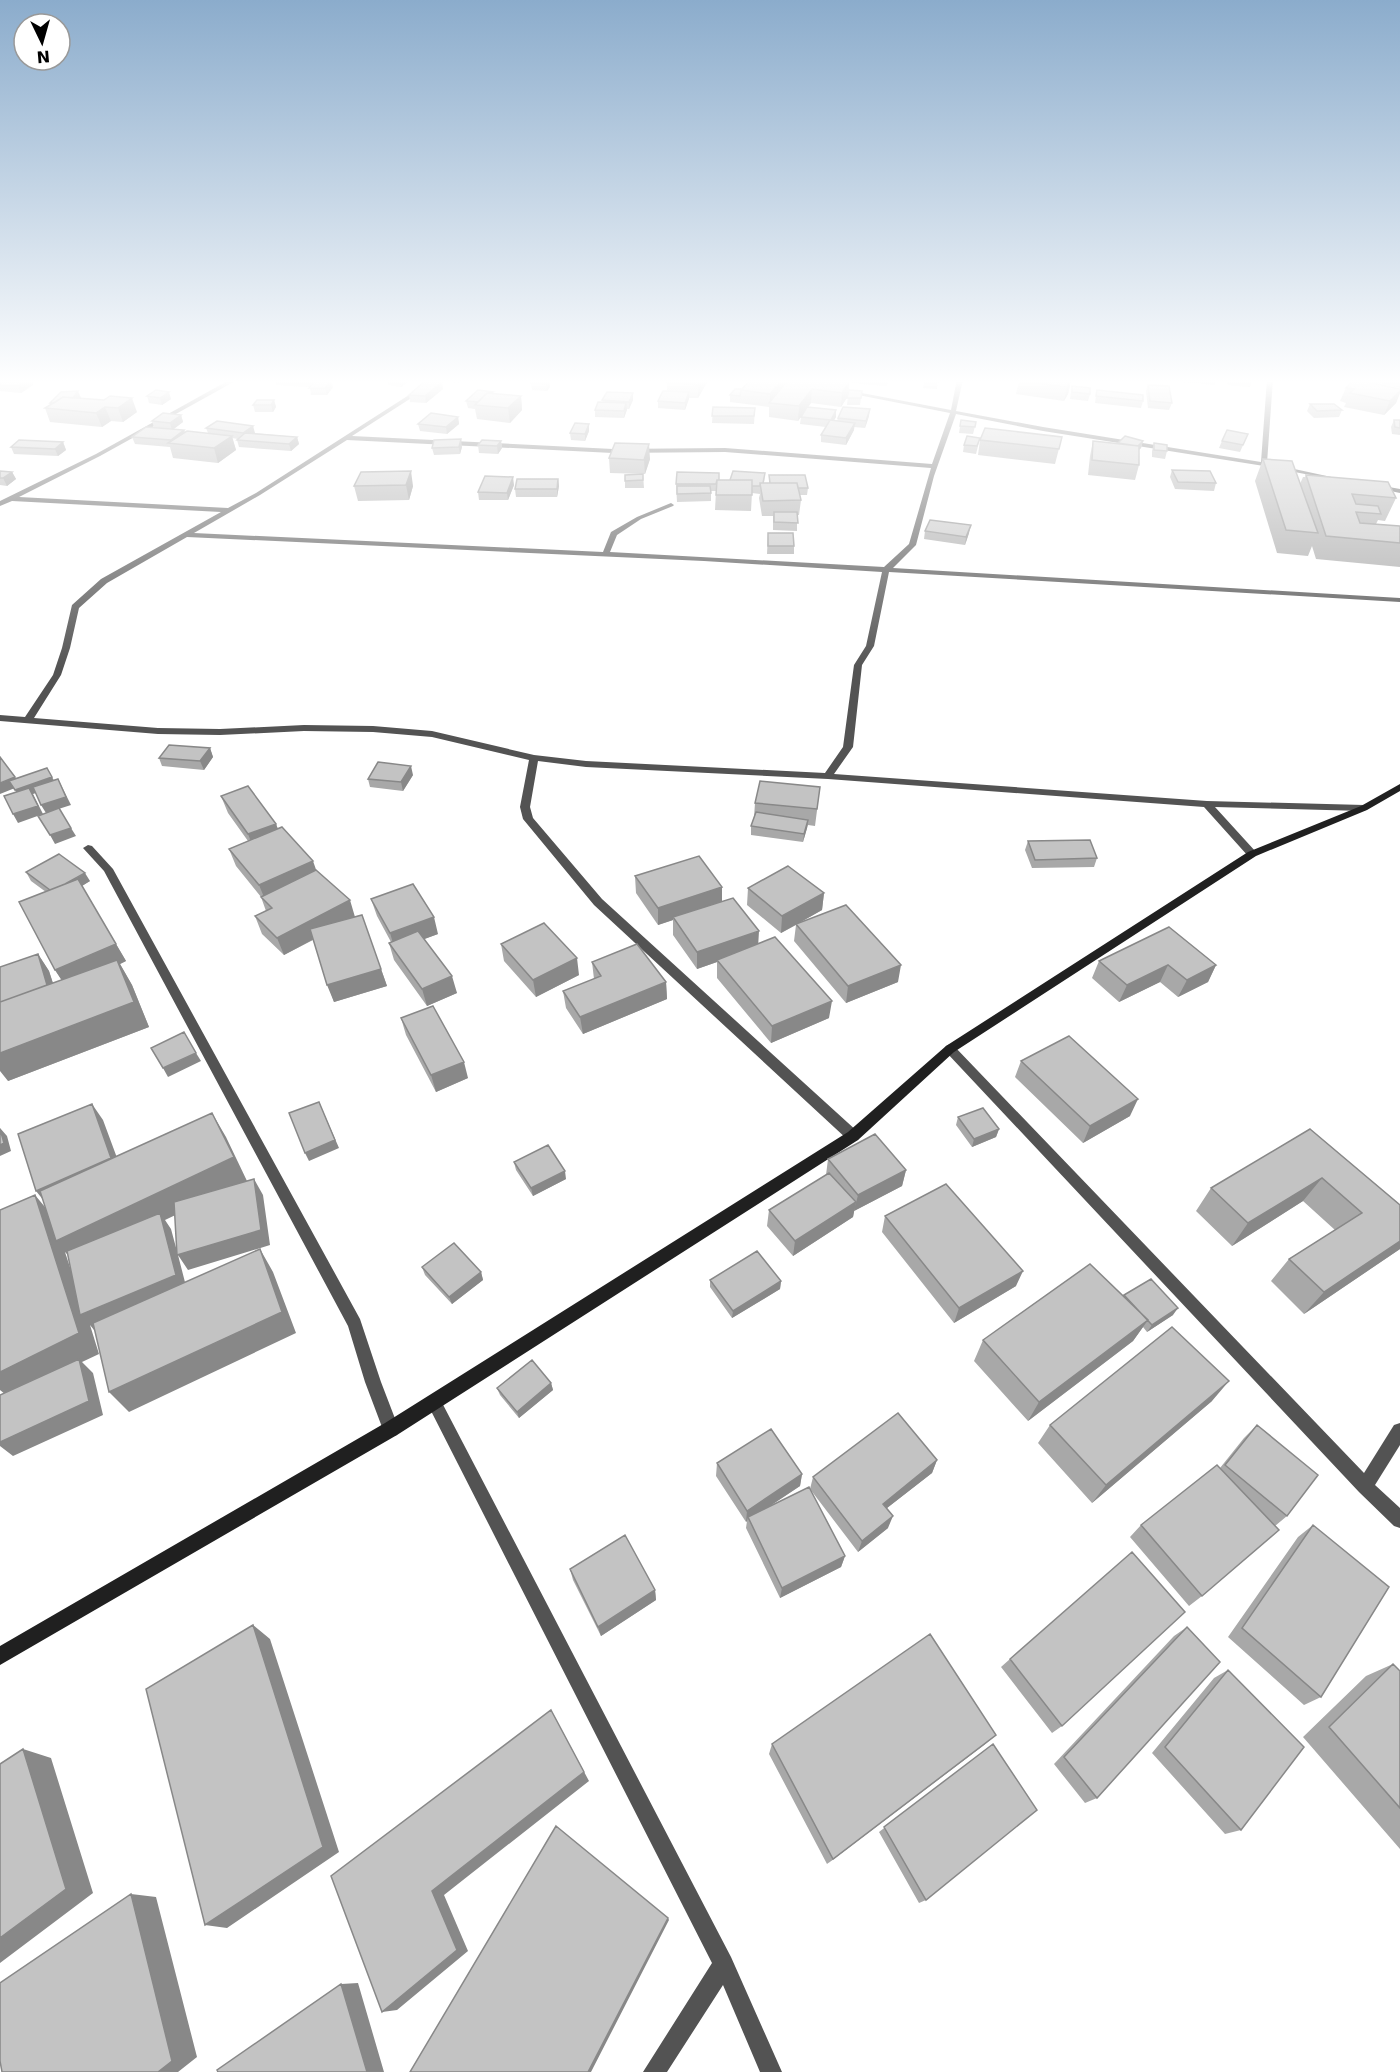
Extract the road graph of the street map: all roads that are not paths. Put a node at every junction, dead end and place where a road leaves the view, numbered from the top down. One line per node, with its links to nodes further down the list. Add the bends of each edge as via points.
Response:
1 (58, 476): 9 (street)
2 (284, 476): 12 (street)
3 (932, 476): 15 (street, via 912,545)
4 (1320, 476): 5 (street)
5 (1345, 481)
6 (1367, 485): 7 (street)
7 (1400, 491)
8 (0, 498): 9 (street)
9 (12, 499): 10 (street); 12 (street)
10 (0, 504)
11 (671, 506): 14 (street, via 639,518 614,534)
12 (228, 510): 13 (street)
13 (183, 535): 14 (street); 18 (street, via 104,581 75,607 57,675)
14 (605, 555): 15 (street)
15 (886, 570): 16 (street); 20 (street, via 870,646 858,665 848,747)
16 (1400, 600)
17 (0, 718): 18 (street)
18 (28, 720): 19 (street, via 158,731 373,729 432,734)
19 (534, 758): 20 (street); 27 (street, via 525,807 537,830 598,902)
20 (828, 776): 22 (street)
21 (1400, 787): 23 (street)
22 (1207, 804): 23 (street); 25 (street)
23 (1364, 808): 25 (street)
24 (88, 848): 29 (street, via 108,869 355,1324)
25 (1252, 854): 26 (street)
26 (950, 1049): 27 (street); 31 (street)
27 (853, 1136): 28 (street)
28 (434, 1402): 29 (street); 34 (street)
29 (391, 1429): 33 (street)
30 (1400, 1431): 31 (street)
31 (1365, 1486): 32 (street)
32 (1400, 1520)
33 (0, 1656)
34 (724, 1964): 35 (street); 36 (street)
35 (654, 2072)
36 (771, 2072)

